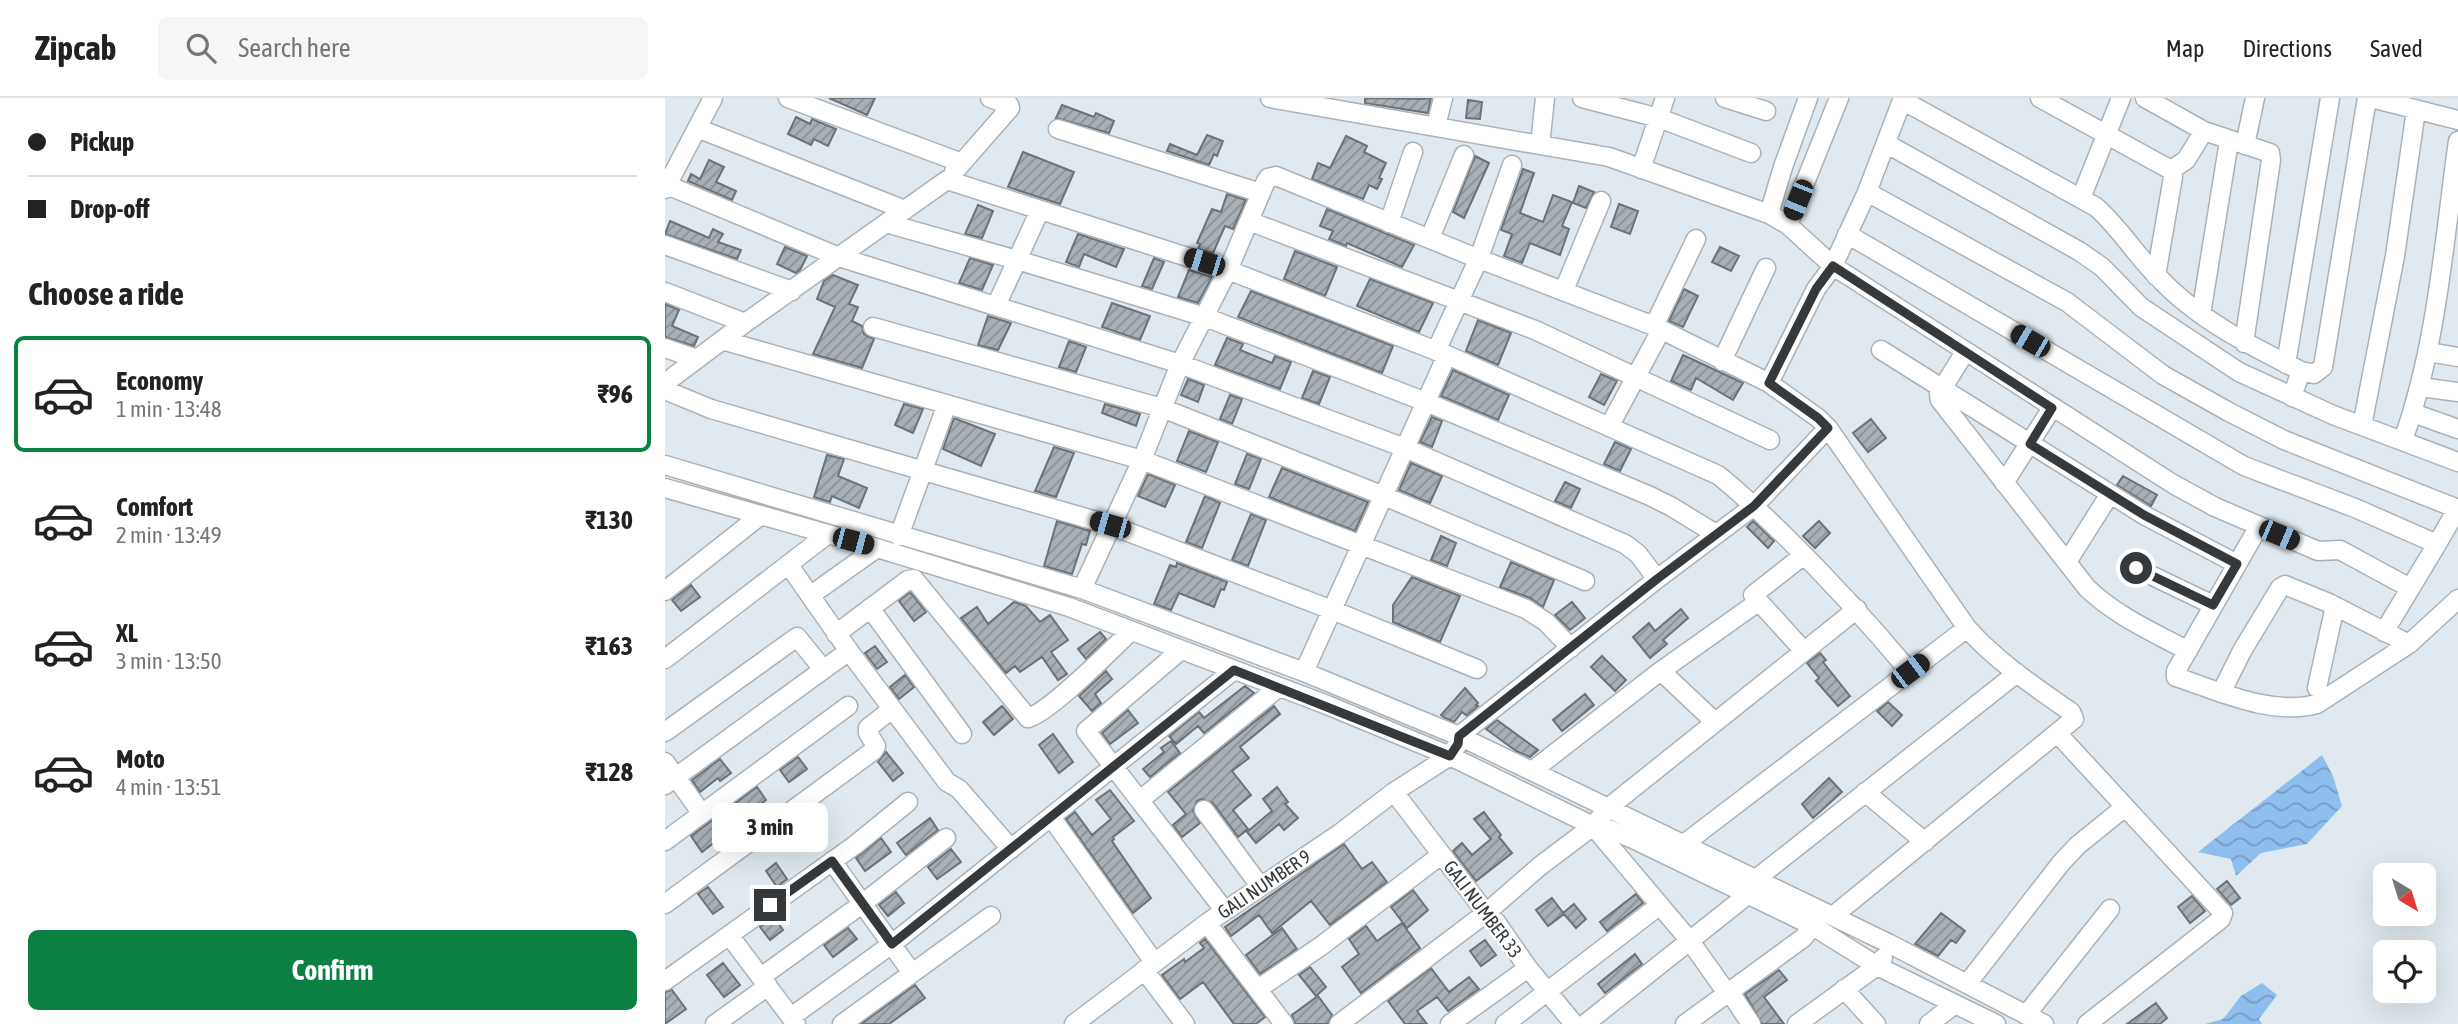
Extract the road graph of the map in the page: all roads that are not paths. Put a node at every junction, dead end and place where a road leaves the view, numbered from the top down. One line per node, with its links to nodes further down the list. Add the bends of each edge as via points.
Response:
1 (713, 98): 25 (street)
2 (788, 98): 36 (street)
3 (990, 98): 36 (street, via 1010,108)
4 (1270, 98): 24 (street)
5 (1443, 98): 24 (street)
6 (1545, 98): 32 (street)
7 (1582, 98): 22 (street)
8 (1665, 98): 22 (street)
9 (1725, 98): 21 (street)
10 (1808, 98): 48 (street)
11 (1839, 98): 52 (street)
12 (2040, 98): 28 (street)
13 (2121, 98): 28 (street)
14 (2145, 98): 27 (street)
15 (2255, 98): 30 (street)
16 (2330, 98): 85 (street)
17 (2369, 98): 19 (street); 85 (street, via 2323,367 2314,374)
18 (1902, 99): 31 (street); 44 (street)
19 (2392, 101): 20 (street)
20 (2416, 110): 23 (street); 99 (street)
21 (1766, 111)
22 (1659, 118): 34 (street); 38 (street)
23 (2458, 120)
24 (1436, 126): 32 (street)
25 (697, 128): 41 (street); 46 (street)
26 (1058, 129): 43 (street)
27 (2204, 131): 30 (street); 39 (street, via 2186,160)
28 (2106, 134): 39 (street); 44 (street)
29 (2458, 141): 79 (street)
30 (2237, 143): 69 (street); 75 (street, via 2267,151 2271,160)
31 (1887, 144): 42 (street); 93 (street, via 2080,251 2141,307 2187,339 2239,372)
32 (1540, 145): 38 (street, via 1609,157)
33 (1413, 152): 51 (street)
34 (1751, 153)
35 (1464, 155): 54 (street)
36 (962, 163): 40 (street)
37 (1512, 165): 58 (street)
38 (1641, 169): 48 (street)
39 (2171, 170): 63 (street)
40 (947, 180): 46 (street); 47 (street)
41 (666, 187): 57 (street)
42 (1867, 192): 53 (street); 116 (street, via 2067,302 2162,375 2229,412 2284,440)
43 (1261, 193): 49 (street); 51 (street, via 1268,178 1276,176)
44 (2081, 198): 63 (street, via 2109,219)
45 (1601, 201): 64 (street)
46 (905, 210): 50 (street)
47 (1039, 210): 59 (street); 62 (street)
48 (1769, 214): 52 (street)
49 (1249, 221): 62 (street); 67 (street)
50 (886, 223): 57 (street); 59 (street)
51 (1389, 223): 54 (street)
52 (1788, 225): 61 (street)
53 (1847, 234): 61 (street); 124 (street, via 2244,466)
54 (1430, 238): 58 (street)
55 (1696, 239): 73 (street)
56 (665, 244): 65 (street)
57 (839, 257): 65 (street); 68 (street)
58 (1479, 258): 64 (street); 67 (street)
59 (1017, 260): 68 (street); 70 (street)
60 (1766, 268): 83 (street)
61 (1831, 269): 78 (street); 88 (street, via 1816,289)
62 (1228, 270): 70 (street); 80 (street)
63 (2156, 276): 69 (street)
64 (1564, 290): 73 (street)
65 (792, 291): 71 (street)
66 (665, 292): 71 (street)
67 (1460, 301): 80 (street); 86 (street)
68 (996, 306): 84 (street)
69 (2201, 314): 75 (street)
70 (1205, 317): 84 (street); 94 (street)
71 (745, 323): 74 (street)
72 (873, 327): 96 (street)
73 (1657, 328): 83 (street); 86 (street)
74 (722, 340): 82 (street); 95 (street)
75 (2244, 343): 85 (street)
76 (665, 348): 82 (street)
77 (1881, 350): 90 (street)
78 (1965, 352): 90 (street); 97 (street)
79 (2428, 352): 81 (street); 89 (street)
80 (1442, 353): 94 (street); 100 (street)
81 (2458, 357)
82 (697, 359): 87 (street)
83 (1722, 361): 88 (street)
84 (1180, 364): 96 (street); 106 (street)
85 (2293, 368): 93 (street)
86 (1635, 376): 100 (street); 103 (street)
87 (665, 383)
88 (1769, 383): 101 (street)
89 (2420, 387): 92 (street); 98 (street)
90 (1942, 388): 105 (street); 111 (street, via 1940,400)
91 (665, 390): 110 (street, via 711,409)
92 (2458, 392)
93 (2292, 397): 99 (street)
94 (1426, 402): 106 (street); 121 (street, via 1650,496)
95 (947, 404): 107 (street); 110 (street)
96 (1162, 408): 107 (street); 114 (street)
97 (2052, 408): 105 (street); 119 (street, via 2173,484)
98 (2413, 413): 102 (street); 104 (street)
99 (2362, 426): 104 (street)
100 (1609, 427): 115 (street, via 1718,475)
101 (1828, 428): 115 (street, GALI NUMBER 9); 144 (street)
102 (2458, 429)
103 (1770, 440)
104 (2403, 440): 108 (street)
105 (2030, 444): 111 (street); 113 (street)
106 (1405, 449): 114 (street); 131 (street, via 1625,544)
107 (1142, 460): 118 (street); 123 (street)
108 (2458, 462)
109 (665, 465): 122 (street)
110 (923, 471): 118 (street); 122 (street)
111 (2004, 482): 127 (street)
112 (666, 490): 117 (street)
113 (2110, 494): 127 (street); 129 (street)
114 (1384, 496): 123 (street); 132 (street)
115 (1754, 506): 121 (street, GALI NUMBER 9); 126 (street)
116 (2458, 509): 124 (street)
117 (761, 516): 120 (street); 135 (street)
118 (1110, 525): 134 (street); 143 (street)
119 (2259, 526): 129 (street); 133 (street, via 2318,551 2340,550)
120 (828, 534): 125 (street); 128 (street)
121 (1716, 534): 131 (street, GALI NUMBER 9)
122 (899, 536): 134 (street)
123 (1362, 544): 143 (street); 149 (street, via 1527,609)
124 (2437, 544): 133 (street)
125 (877, 548): 136 (street); 145 (street, via 1069,607)
126 (1804, 555): 138 (street, via 1753,595); 142 (street)
127 (2067, 562): 151 (street, via 2102,603)
128 (788, 564): 136 (street); 154 (street)
129 (2237, 564): 139 (street)
130 (2136, 568): 139 (street)
131 (1657, 579): 149 (street, GALI NUMBER 9)
132 (1585, 581)
133 (2410, 588): 146 (street)
134 (1081, 589): 159 (street)
135 (665, 591)
136 (811, 595): 147 (street)
137 (2458, 599): 148 (street)
138 (1758, 602): 153 (street); 160 (street)
139 (2213, 605): 151 (street)
140 (2335, 606): 146 (street); 163 (street); 164 (street, via 2282,586)
141 (870, 608): 145 (street, via 914,579 1028,718); 147 (street); 169 (street)
142 (1857, 609): 153 (street); 158 (street)
143 (1332, 610): 156 (street); 159 (street)
144 (1967, 628): 158 (street); 161 (street)
145 (1130, 632): 150 (street)
146 (2385, 632): 148 (street)
147 (836, 634): 152 (street)
148 (2409, 644): 164 (street, via 2317,704 2285,708)
149 (1571, 648): 171 (street, GALI NUMBER 9)
150 (1181, 650): 157 (street); 173 (street, via 1086,731)
151 (2187, 650): 164 (street, via 2176,677)
152 (849, 651): 155 (street); 166 (street)
153 (1804, 651): 167 (street)
154 (665, 659)
155 (823, 669): 168 (street, via 797,638); 175 (street)
156 (1477, 669)
157 (1234, 670): 162 (street); 173 (street)
158 (1910, 671): 190 (street)
159 (1304, 672): 171 (street)
160 (1658, 673): 167 (street); 174 (street)
161 (2017, 673): 170 (street, via 2073,716); 177 (street)
162 (1279, 687): 171 (street); 178 (street)
163 (2317, 688)
164 (2221, 692)
165 (848, 706): 183 (street)
166 (892, 709): 189 (street, via 947,782 959,789); 197 (street, via 868,728 876,749)
167 (1715, 722): 181 (street)
168 (665, 732)
169 (962, 734)
170 (2058, 734): 180 (street); 188 (street)
171 (1456, 746): 174 (street); 176 (street, GALI NUMBER 9); 185 (street)
172 (665, 762): 175 (street)
173 (1114, 767): 178 (street); 184 (street)
174 (1532, 771): 181 (street)
175 (671, 781): 183 (street)
176 (1394, 792): 191 (street, GALI NUMBER 33); 195 (street, GALI NUMBER 9)
177 (1865, 792): 188 (street); 194 (street)
178 (1140, 800): 201 (street)
179 (908, 802): 192 (street)
180 (2125, 807): 215 (street, via 2061,863); 240 (street, via 2223,916)
181 (1608, 808): 185 (street); 190 (street)
182 (1204, 810): 195 (street)
183 (702, 814): 187 (street)
184 (1051, 817): 189 (street); 210 (street)
185 (1593, 826): 190 (street); 199 (street); 202 (street)
186 (946, 838): 198 (street)
187 (665, 841)
188 (1925, 842): 204 (street)
189 (1011, 849): 208 (street)
190 (1676, 850): 193 (street)
191 (1441, 855): 202 (street, GALI NUMBER 33); 216 (street)
192 (832, 861): 198 (street); 206 (street)
193 (1704, 866): 194 (street); 196 (street)
194 (1756, 879): 204 (street)
195 (1260, 886): 201 (street, GALI NUMBER 9)
196 (1746, 896): 204 (street); 207 (street)
197 (665, 904)
198 (862, 904): 208 (street); 214 (street)
199 (1660, 905): 207 (street); 219 (street)
200 (2111, 909): 221 (street)
201 (1225, 911): 205 (street, GALI NUMBER 9)
202 (1486, 913): 211 (street, GALI NUMBER 33); 228 (street)
203 (991, 916): 212 (street)
204 (1819, 918): 209 (street); 209 (street); 218 (street, via 1803,938)
205 (1207, 923): 210 (street, GALI NUMBER 9); 216 (street)
206 (729, 935): 213 (street); 214 (street)
207 (1690, 941): 218 (street); 232 (street)
208 (892, 944): 212 (street); 222 (street)
209 (1885, 954): 215 (street); 217 (street); 220 (street)
210 (1149, 966): 225 (street, GALI NUMBER 9); 226 (street)
211 (1528, 968): 219 (street, GALI NUMBER 33); 229 (street)
212 (912, 973): 224 (street)
213 (665, 981)
214 (764, 981): 222 (street); 223 (street)
215 (1967, 984): 221 (street)
216 (1258, 989): 227 (street)
217 (1844, 989): 235 (street); 236 (street)
218 (1729, 991): 233 (street); 234 (street)
219 (1549, 993): 230 (street); 231 (street, GALI NUMBER 33)
220 (1955, 1004): 237 (street); 238 (street)
221 (2026, 1015): 239 (street)
222 (794, 1021)
223 (715, 1024)
224 (842, 1024)
225 (1075, 1024)
226 (1185, 1024)
227 (1285, 1024)
228 (1339, 1024)
229 (1450, 1024)
230 (1505, 1024)
231 (1574, 1024)
232 (1585, 1024)
233 (1685, 1024)
234 (1751, 1024)
235 (1797, 1024)
236 (1876, 1024)
237 (1929, 1024)
238 (1996, 1024)
239 (2044, 1024)
240 (2087, 1024)

